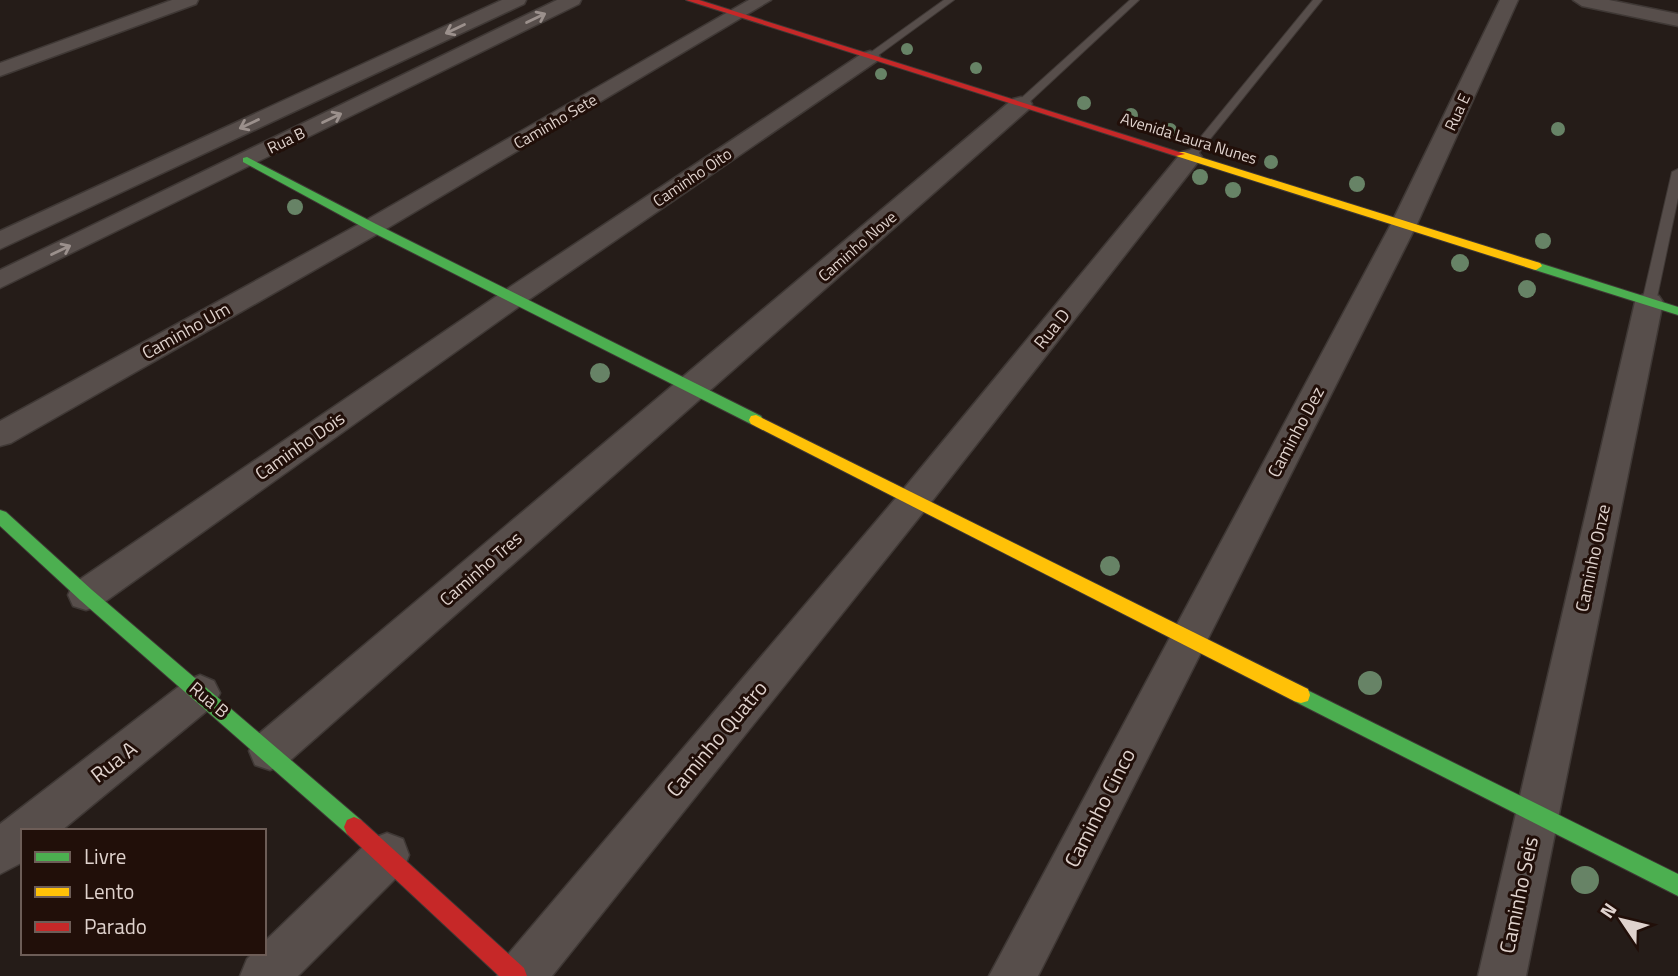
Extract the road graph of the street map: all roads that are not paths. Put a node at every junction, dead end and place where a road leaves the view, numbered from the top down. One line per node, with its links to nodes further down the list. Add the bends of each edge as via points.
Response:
1 (189, 0): 14 (street)
2 (517, 0): 21 (street, Rua B, one-way to 21)
3 (572, 0): 17 (street, Rua B, one-way to 3)
4 (690, 0): 11 (street, Avenida Laura Nunes)
5 (762, 0): 11 (street, Caminho Sete)
6 (950, 0): 13 (lane)
7 (1135, 0): 15 (lane)
8 (1318, 0): 16 (lane)
9 (1509, 0): 19 (street, Rua E)
10 (1582, 0): 12 (street)
11 (737, 15): 13 (street, Avenida Laura Nunes); 20 (street, Caminho Sete)
12 (1678, 20)
13 (870, 57): 15 (street, Avenida Laura Nunes); 23 (street, Caminho Oito)
14 (0, 70)
15 (1021, 104): 16 (street, Avenida Laura Nunes); 25 (street, Caminho Nove)
16 (1191, 157): 19 (street, Avenida Laura Nunes); 27 (street, Rua D)
17 (247, 160): 20 (street); 22 (street, Rua B, one-way to 17)
18 (1678, 172): 24 (lane)
19 (1404, 224): 24 (street, Avenida Laura Nunes); 30 (street, Caminho Dez)
20 (372, 227): 23 (street); 26 (street, Caminho Um)
21 (0, 241)
22 (0, 280)
23 (514, 297): 25 (street); 29 (street, Caminho Dois)
24 (1664, 306): 33 (street, Caminho Onze)
25 (692, 388): 27 (street); 32 (street, Caminho Tres)
26 (0, 435)
27 (913, 501): 30 (street); 41 (street, Caminho Quatro)
28 (0, 516): 29 (street, Rua B)
29 (86, 595): 31 (street, Rua B)
30 (1188, 639): 33 (street); 42 (street, Caminho Cinco)
31 (200, 693): 32 (street, Rua B); 34 (street, Rua A)
32 (270, 751): 37 (street, Rua B)
33 (1537, 814): 38 (street); 43 (street, Caminho Seis)
34 (30, 829)
35 (21, 836): 36 (street)
36 (0, 852)
37 (387, 855): 39 (street); 40 (street, Rua B)
38 (1678, 885)
39 (264, 976)
40 (516, 976)
41 (521, 976)
42 (1013, 976)
43 (1502, 976)

